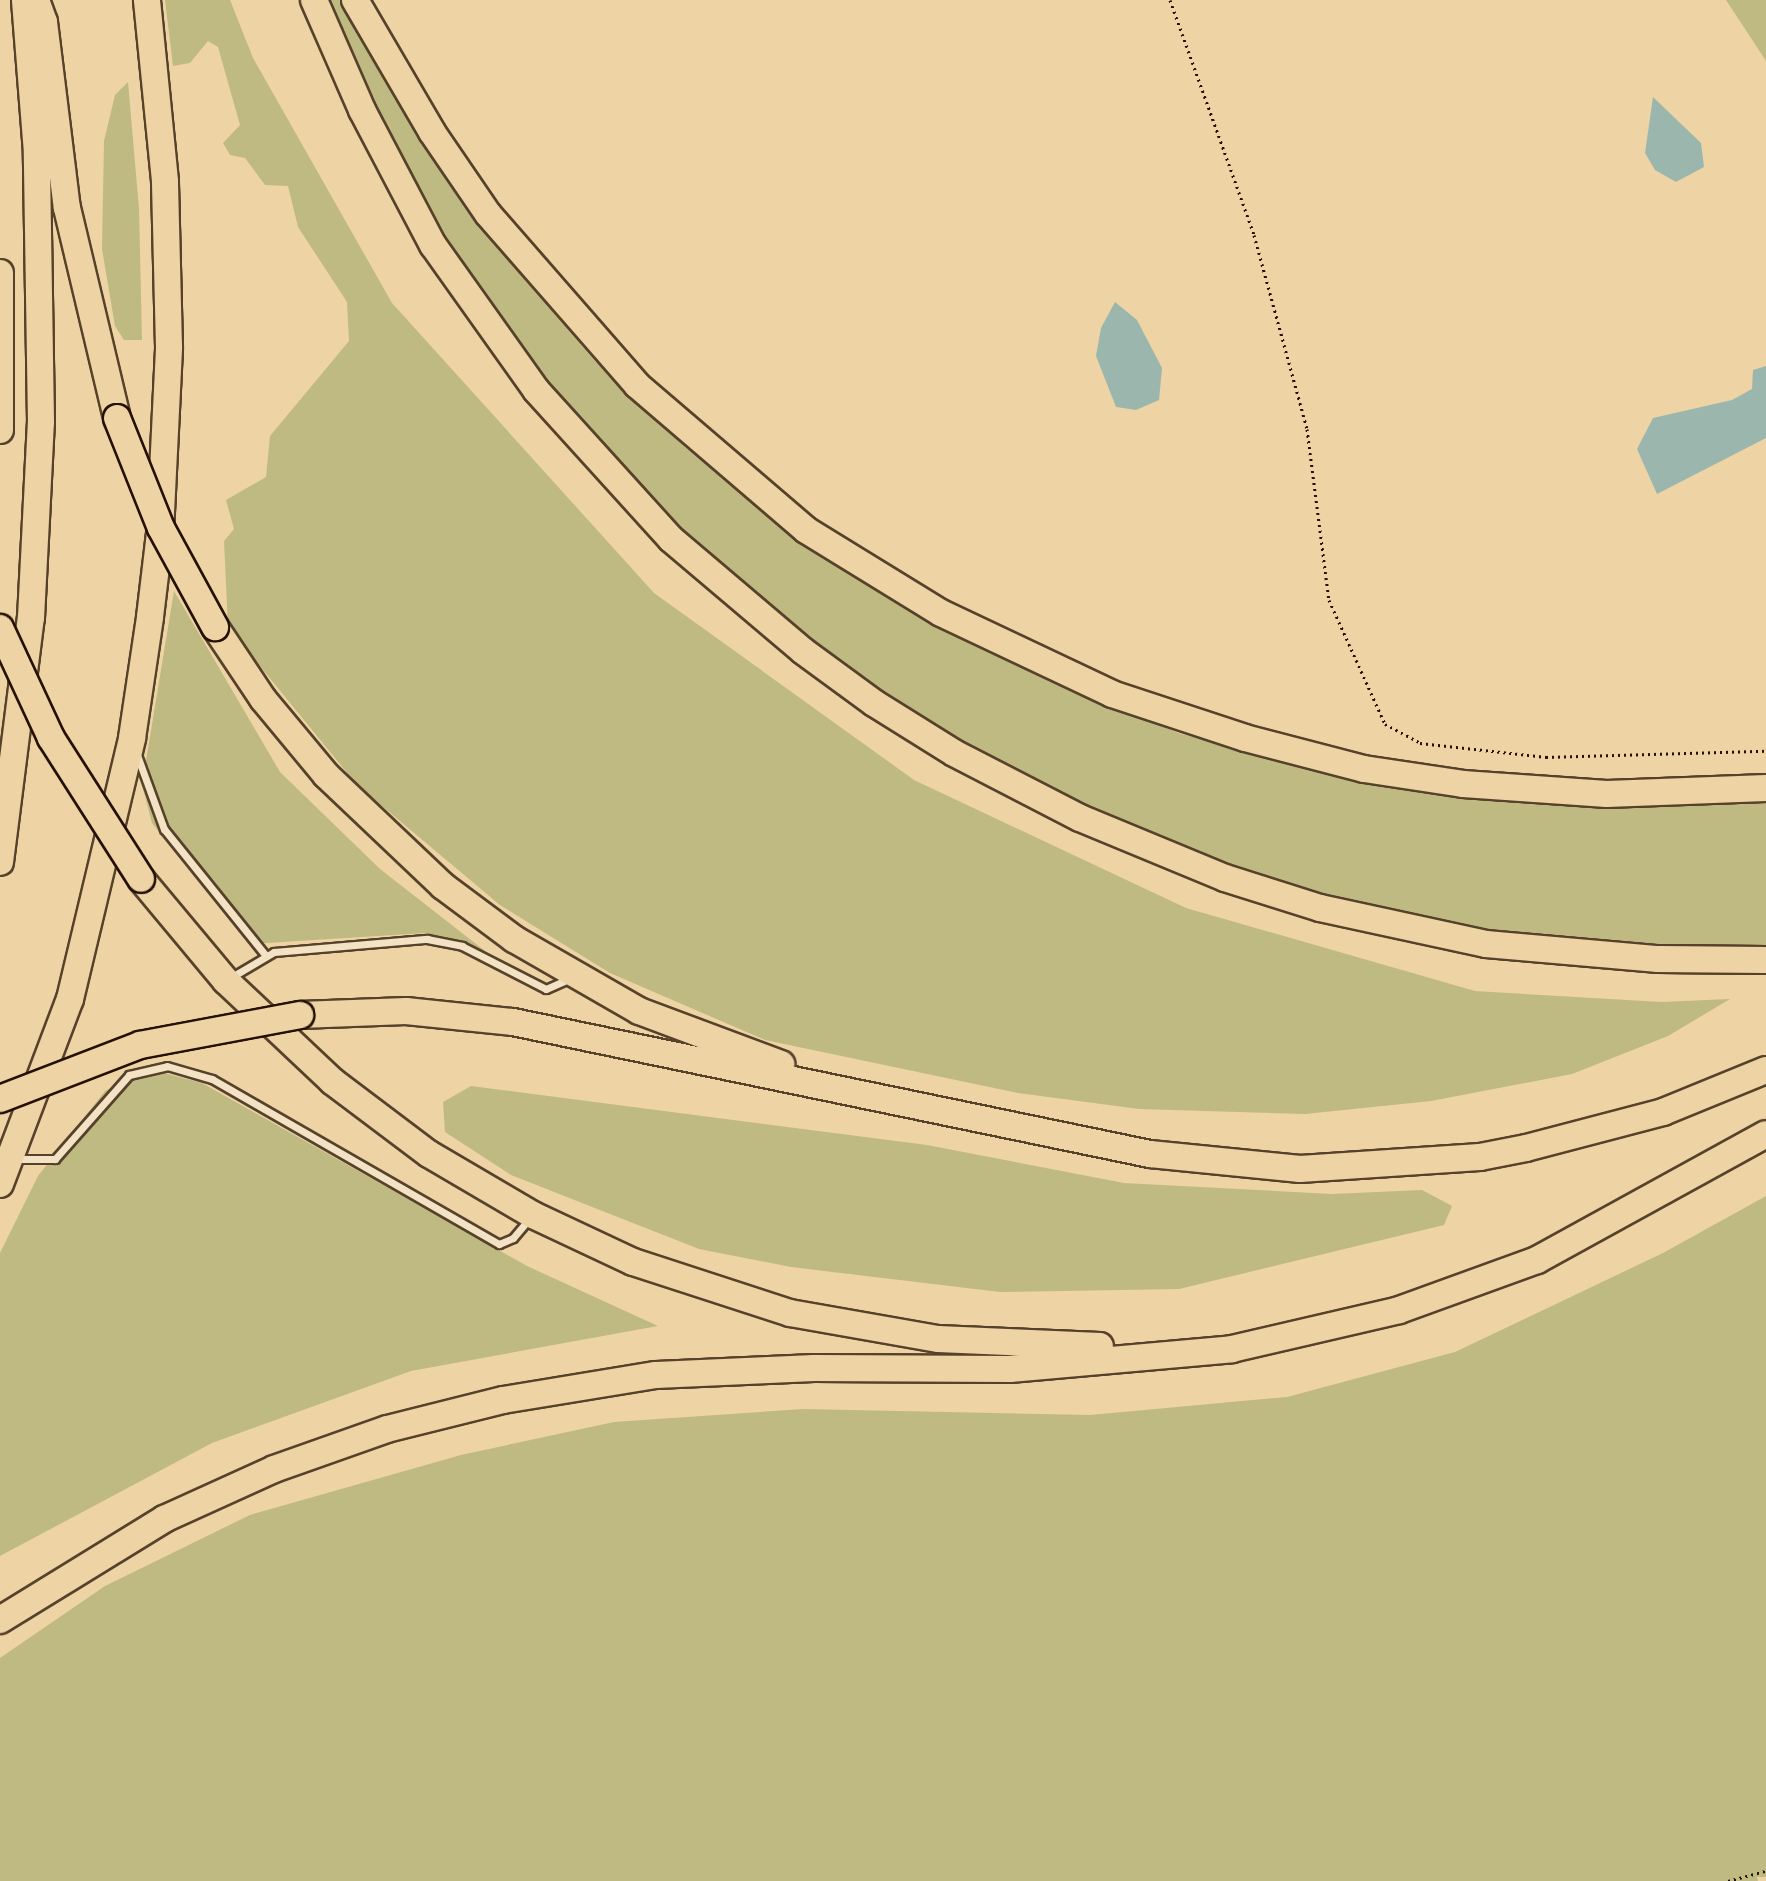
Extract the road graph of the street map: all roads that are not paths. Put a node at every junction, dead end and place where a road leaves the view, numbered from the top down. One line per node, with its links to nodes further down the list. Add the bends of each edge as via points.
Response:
1 (25, 0): 13 (highway, via 37,153 41,422 31,618)
2 (36, 0): 7 (highway)
3 (56, 0): 7 (highway)
4 (147, 0): 11 (highway, via 165,181 169,347 160,533)
5 (314, 0): 15 (highway, via 362,110 433,245 536,390 671,539 792,642 874,703 954,753 1080,818 1225,878 1320,908 1486,944 1658,959)
6 (355, 0): 12 (highway, via 424,120 488,214 637,385 806,530 941,613 1112,694 1245,738 1364,769 1463,784 1607,794)
7 (77, 246): 16 (highway, bridge, via 117,418 161,528 215,627 288,731 385,836 514,939)
8 (0, 273): 9 (highway)
9 (0, 430)
10 (0, 628): 17 (highway, bridge, via 51,738 141,879)
11 (132, 738): 14 (lane, via 164,829); 22 (highway, via 70,999)
12 (1766, 788)
13 (0, 862)
14 (266, 956): 16 (lane, via 427,939 462,946 546,989); 17 (lane)
15 (1766, 960)
16 (574, 976): 19 (highway, via 698,1036)
17 (226, 981): 24 (highway, via 332,1081 382,1120)
18 (1766, 1070): 19 (highway, via 1663,1112 1574,1138 1480,1157 1367,1167 1300,1169 1150,1154)
19 (879, 1098): 20 (highway, bridge, via 513,1022 406,1011 300,1015 140,1045)
20 (0, 1099)
21 (1766, 1134): 25 (highway, via 1537,1260 1399,1310)
22 (5, 1157): 23 (highway); 24 (lane, via 55,1159 129,1075 167,1066 212,1079 499,1244 513,1238)
23 (0, 1184)
24 (533, 1215): 25 (highway, via 681,1279 845,1325 1011,1344)
25 (1232, 1349): 26 (highway, via 1010,1369 814,1368 656,1375 464,1408 322,1451 234,1487 99,1555)
26 (0, 1620)

